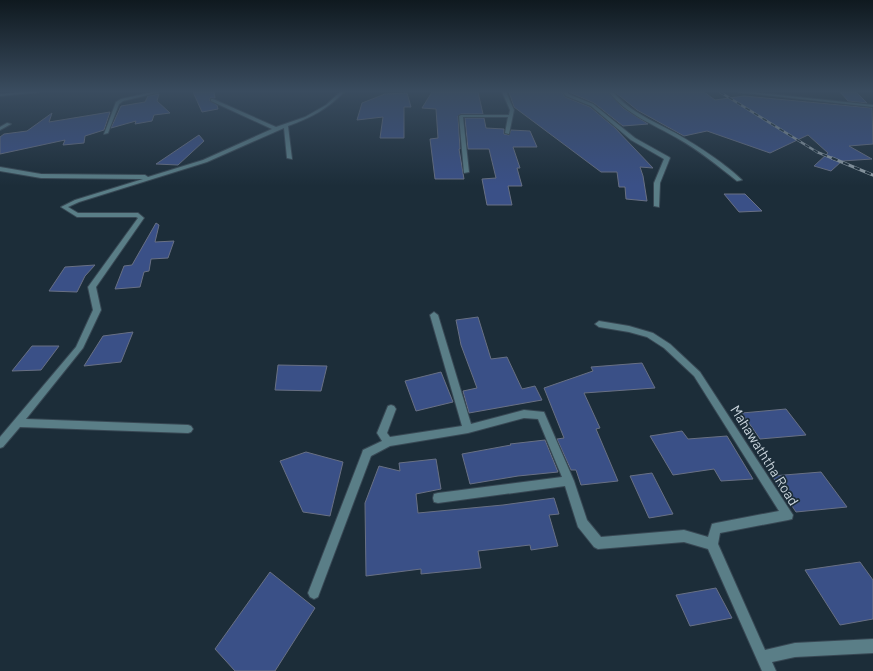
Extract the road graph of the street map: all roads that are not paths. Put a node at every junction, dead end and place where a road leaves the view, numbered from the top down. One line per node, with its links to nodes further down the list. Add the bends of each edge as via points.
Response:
1 (110, 123): 12 (street)
2 (263, 123): 11 (street)
3 (291, 123): 9 (street)
4 (462, 123): 16 (street)
5 (508, 123): 13 (street)
6 (614, 123): 19 (street, via 633,139 666,158 657,183)
7 (654, 123): 18 (street, via 710,157)
8 (9, 124): 10 (street)
9 (286, 125): 11 (street); 14 (street)
10 (0, 129)
11 (276, 129): 17 (street, via 205,161)
12 (106, 133)
13 (507, 133)
14 (290, 158)
15 (0, 170): 17 (street, via 41,176)
16 (466, 172)
17 (153, 177): 23 (street, via 64,207 77,215 138,215 141,218 92,287 97,310 79,348)
18 (739, 180)
19 (657, 206)
20 (434, 315): 25 (street)
21 (600, 324): 30 (street, Mahawaththa Road, via 650,335 667,346 697,374 788,515 716,528)
22 (391, 409): 26 (street, via 382,433)
23 (18, 423): 24 (street); 27 (street)
24 (188, 429)
25 (468, 429): 26 (street); 28 (street, via 524,414 541,415)
26 (388, 442): 31 (street, via 367,453)
27 (0, 444)
28 (569, 482): 29 (street); 30 (street, via 582,523 598,543 684,536)
29 (438, 498)
30 (712, 544): 33 (street)
31 (314, 593)
32 (873, 646): 33 (street, via 795,650)
33 (762, 658): 34 (street)
34 (769, 671)

